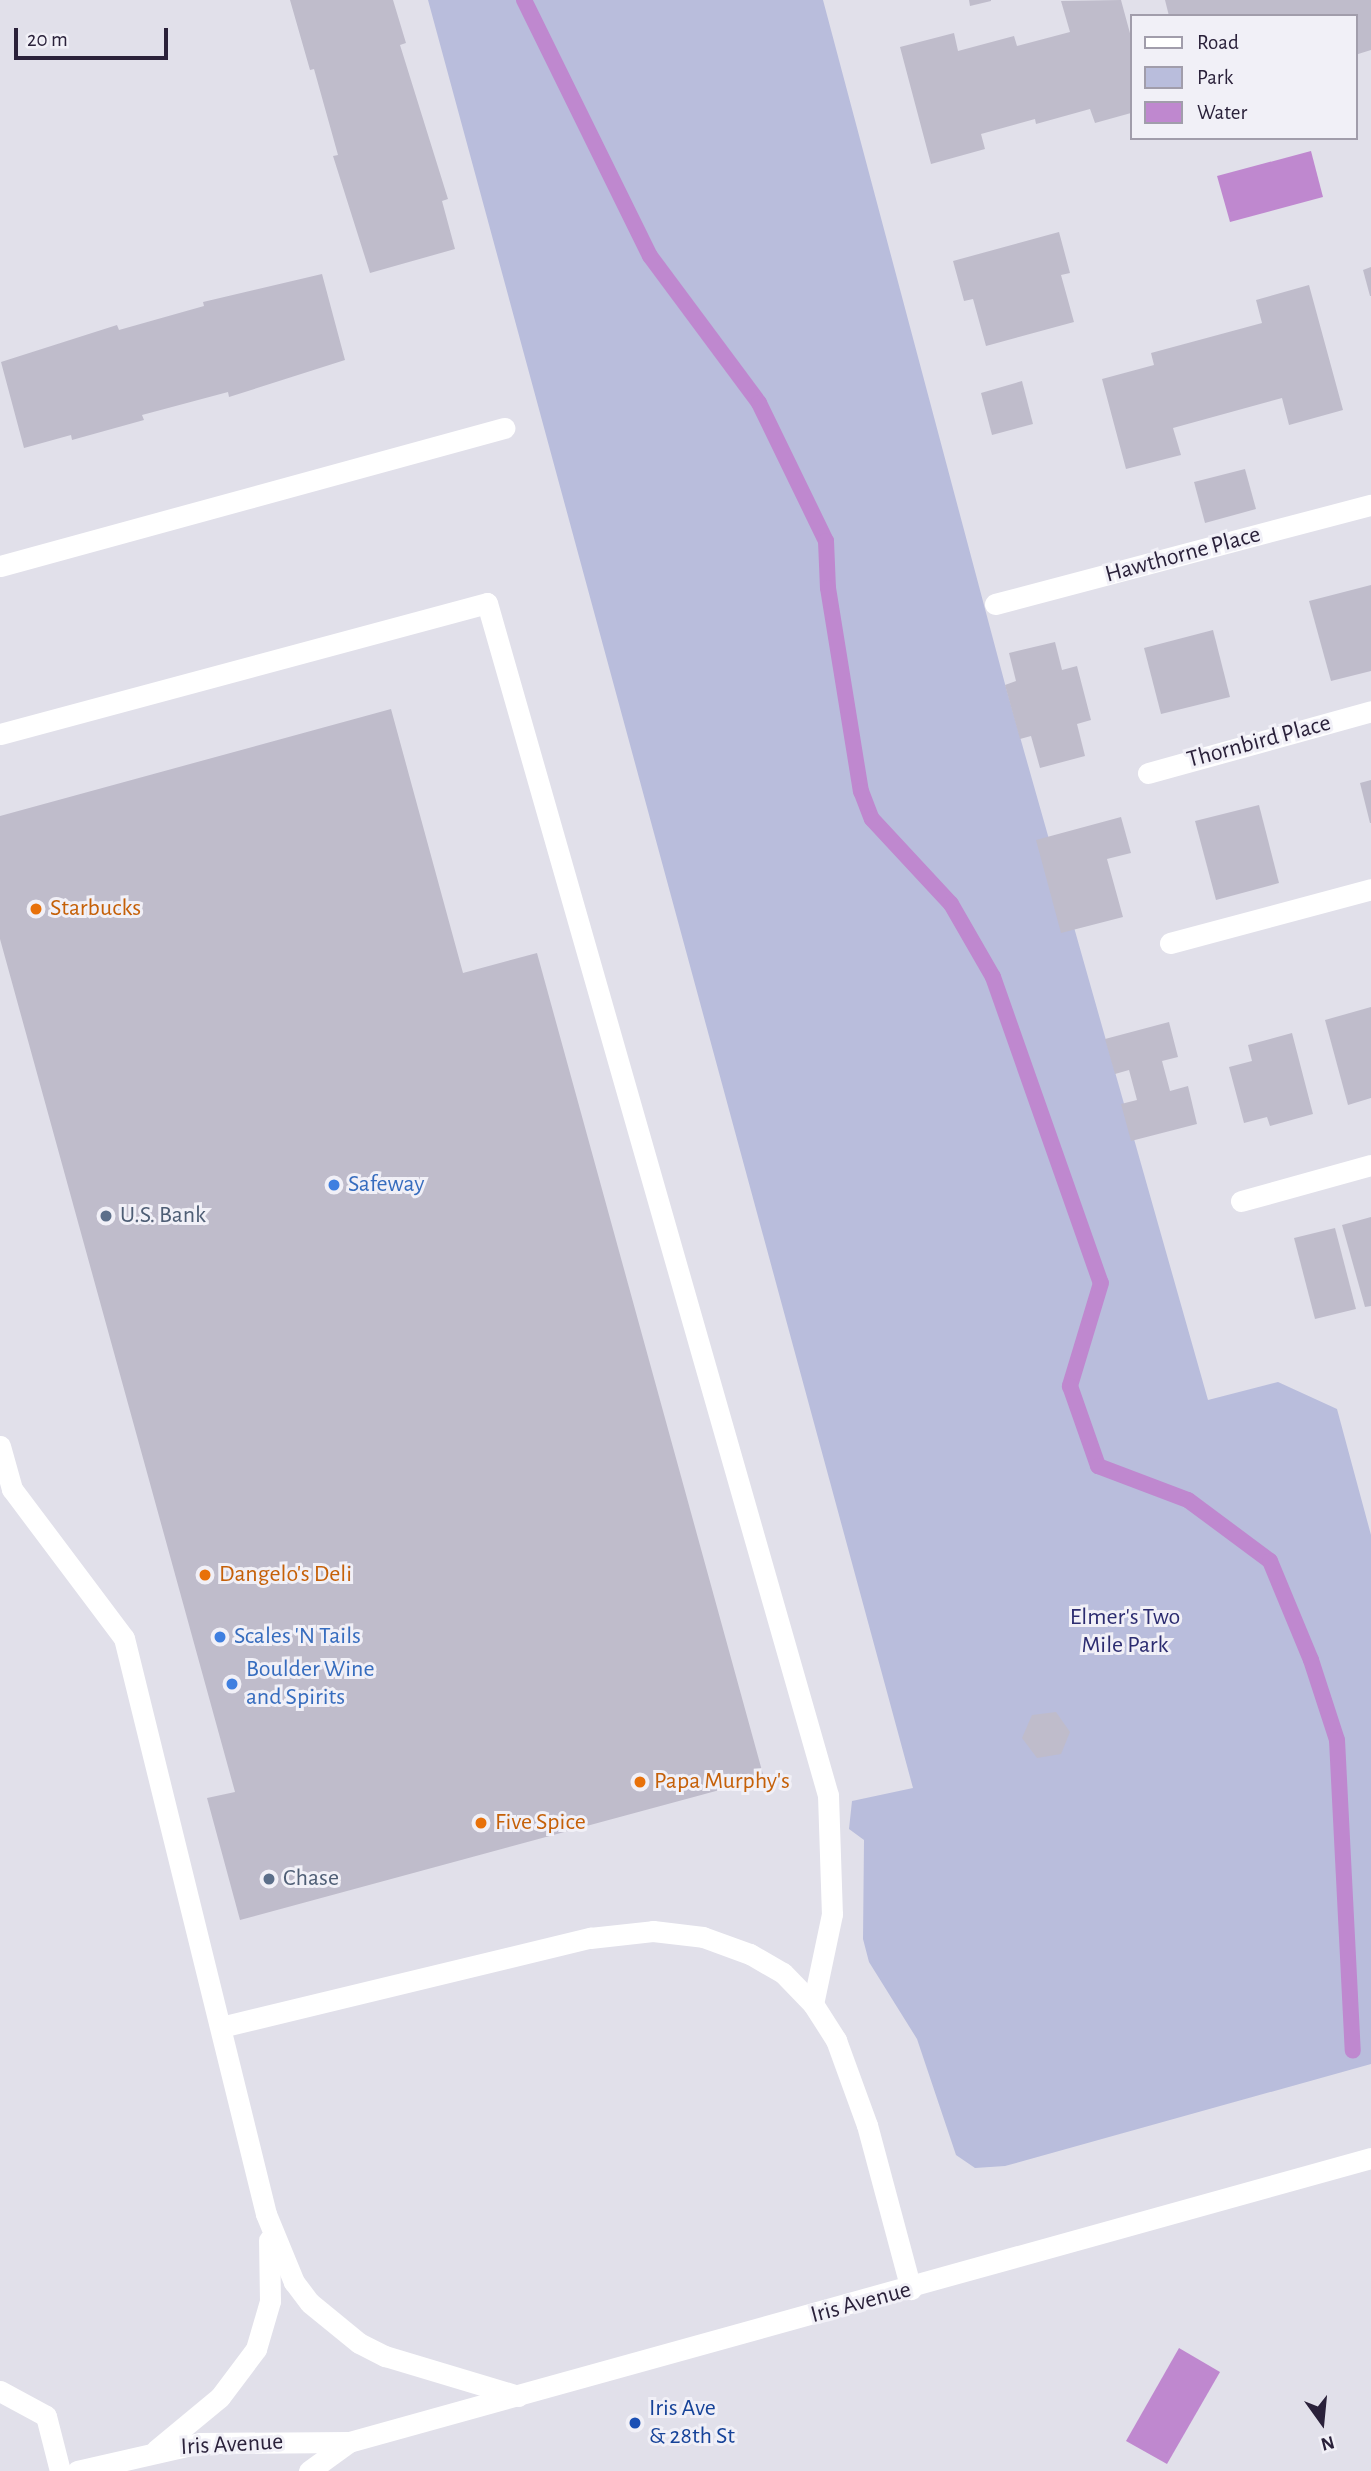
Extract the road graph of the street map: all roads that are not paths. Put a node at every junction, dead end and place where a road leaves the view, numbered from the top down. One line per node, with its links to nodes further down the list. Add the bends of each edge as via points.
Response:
1 (505, 428): 3 (main road)
2 (1371, 505): 4 (main road, Hawthorne Place)
3 (0, 566)
4 (995, 604)
5 (1371, 711): 7 (main road, Thornbird Place)
6 (0, 734): 13 (main road, via 488,603 828,1795 832,1913)
7 (1148, 773)
8 (1371, 889): 9 (main road)
9 (1170, 943)
10 (1371, 1165): 11 (main road)
11 (1241, 1200)
12 (0, 1446): 14 (main road, via 12,1489 124,1638)
13 (813, 2004): 14 (main road, via 783,1973 750,1954 703,1937 653,1931 590,1938); 17 (main road, via 852,2077)
14 (222, 2027): 16 (main road)
15 (1371, 2158): 17 (main road, Iris Avenue)
16 (266, 2214): 19 (main road, via 294,2282 336,2326 385,2356); 21 (main road, via 270,2301 256,2350 220,2397)
17 (911, 2289): 19 (main road, Iris Avenue)
18 (0, 2391): 22 (main road, via 46,2416)
19 (518, 2396): 20 (main road, Iris Avenue)
20 (349, 2442): 21 (main road, Iris Avenue, via 243,2441); 24 (main road, Iris Avenue)
21 (156, 2450): 23 (main road, Iris Avenue)
22 (60, 2471)
23 (77, 2471)
24 (309, 2471)

